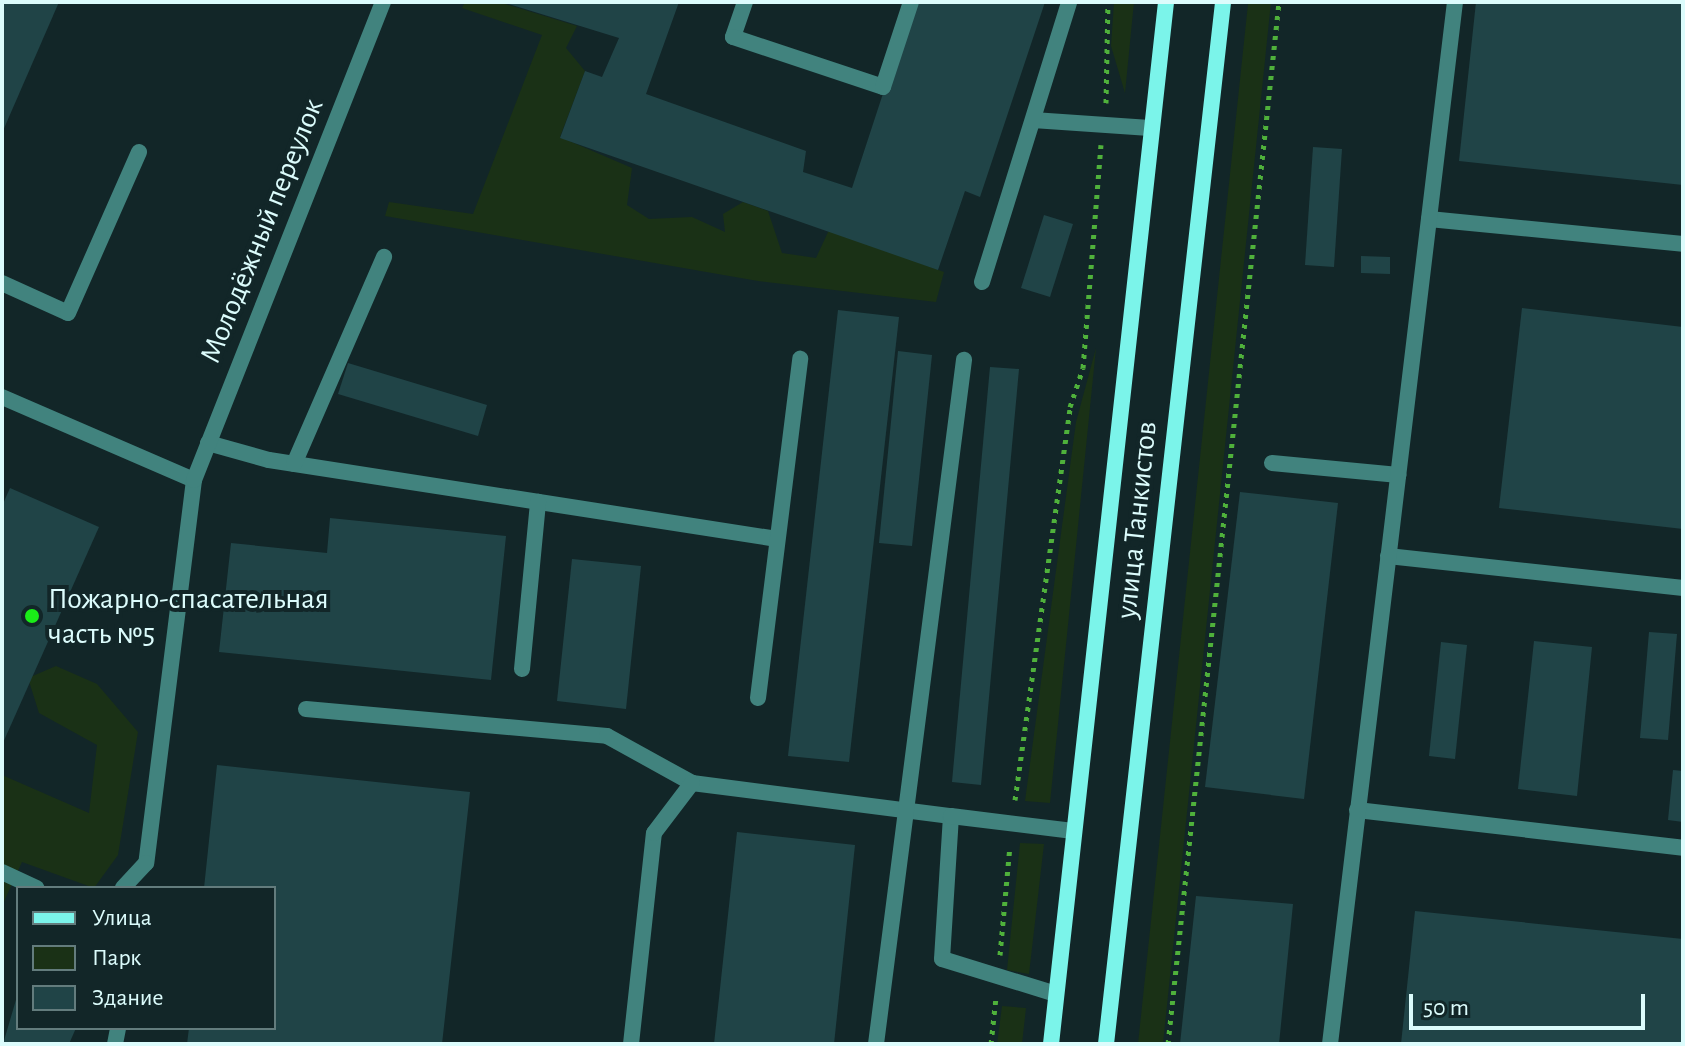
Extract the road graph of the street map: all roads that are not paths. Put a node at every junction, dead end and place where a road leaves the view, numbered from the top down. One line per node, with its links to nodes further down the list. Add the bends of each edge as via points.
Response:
1 (383, 2): 19 (street, Молодёжный переулок)
2 (745, 2): 3 (street, via 733,37 883,87)
3 (911, 2)
4 (1069, 2): 8 (street)
5 (1166, 2): 9 (main road, улица Танкистов)
6 (1223, 2): 44 (main road, улица Танкистов)
7 (1455, 2): 11 (street)
8 (1033, 120): 9 (street); 14 (street)
9 (1150, 128): 35 (main road, улица Танкистов)
10 (139, 152): 15 (street, via 68,313)
11 (1429, 219): 12 (street); 22 (street)
12 (1683, 244)
13 (384, 257): 21 (street)
14 (982, 282)
15 (2, 283)
16 (800, 359): 25 (street)
17 (964, 360): 32 (street)
18 (2, 397): 23 (street)
19 (208, 443): 21 (street); 23 (street, Молодёжный переулок)
20 (1272, 463): 22 (street)
21 (294, 464): 24 (street)
22 (1398, 475): 26 (street)
23 (194, 480): 38 (street, Молодёжный переулок, via 146,863)
24 (538, 502): 25 (street); 28 (street)
25 (777, 539): 29 (street)
26 (1388, 556): 27 (street); 33 (street)
27 (1683, 588)
28 (522, 669)
29 (758, 698)
30 (306, 709): 31 (street, via 607,736)
31 (692, 783): 32 (street); 41 (street, via 654,833)
32 (901, 810): 34 (street); 42 (street)
33 (1357, 810): 36 (street); 45 (street)
34 (951, 816): 35 (street); 40 (street, via 942,959)
35 (1073, 831): 40 (main road, улица Танкистов)
36 (1683, 848)
37 (2, 872): 39 (street)
38 (130, 884)
39 (33, 886)
40 (1056, 994): 43 (main road, улица Танкистов)
41 (631, 1044)
42 (876, 1044)
43 (1051, 1044)
44 (1106, 1044)
45 (1330, 1044)

